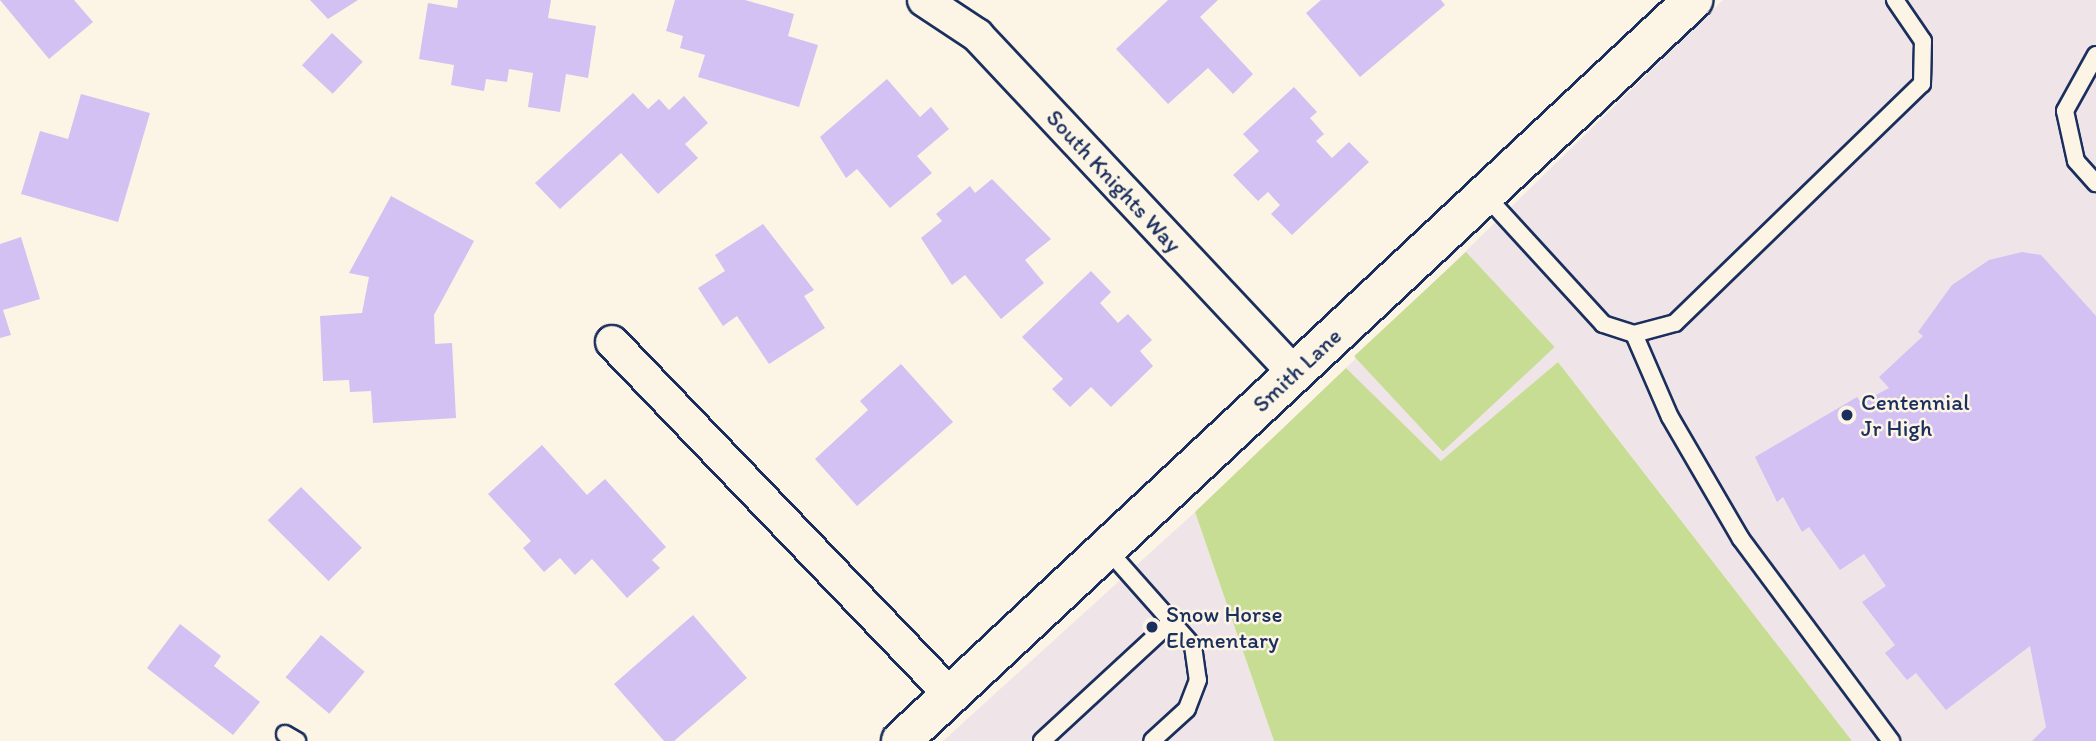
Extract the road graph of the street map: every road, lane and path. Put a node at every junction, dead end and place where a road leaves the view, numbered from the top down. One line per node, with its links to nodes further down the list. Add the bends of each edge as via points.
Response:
1 (924, 0): 9 (street, South Knights Way, via 977,34)
2 (1693, 0): 6 (street, Smith Lane)
3 (1895, 0): 7 (lane, via 1923,41 1922,84 1675,323)
4 (2096, 55): 5 (lane, via 2066,111 2076,161)
5 (2096, 183)
6 (1485, 195): 7 (lane, via 1604,324); 9 (street, Smith Lane)
7 (1634, 334): 16 (lane, via 1670,417 1741,539)
8 (612, 342): 12 (street)
9 (1294, 373): 10 (street, Smith Lane)
10 (1107, 549): 11 (lane); 12 (street, Smith Lane)
11 (1172, 621): 14 (lane); 15 (lane, via 1193,646 1198,680 1187,709)
12 (950, 695): 13 (street, Smith Lane)
13 (901, 741)
14 (1042, 741)
15 (1152, 741)
16 (1891, 741)

